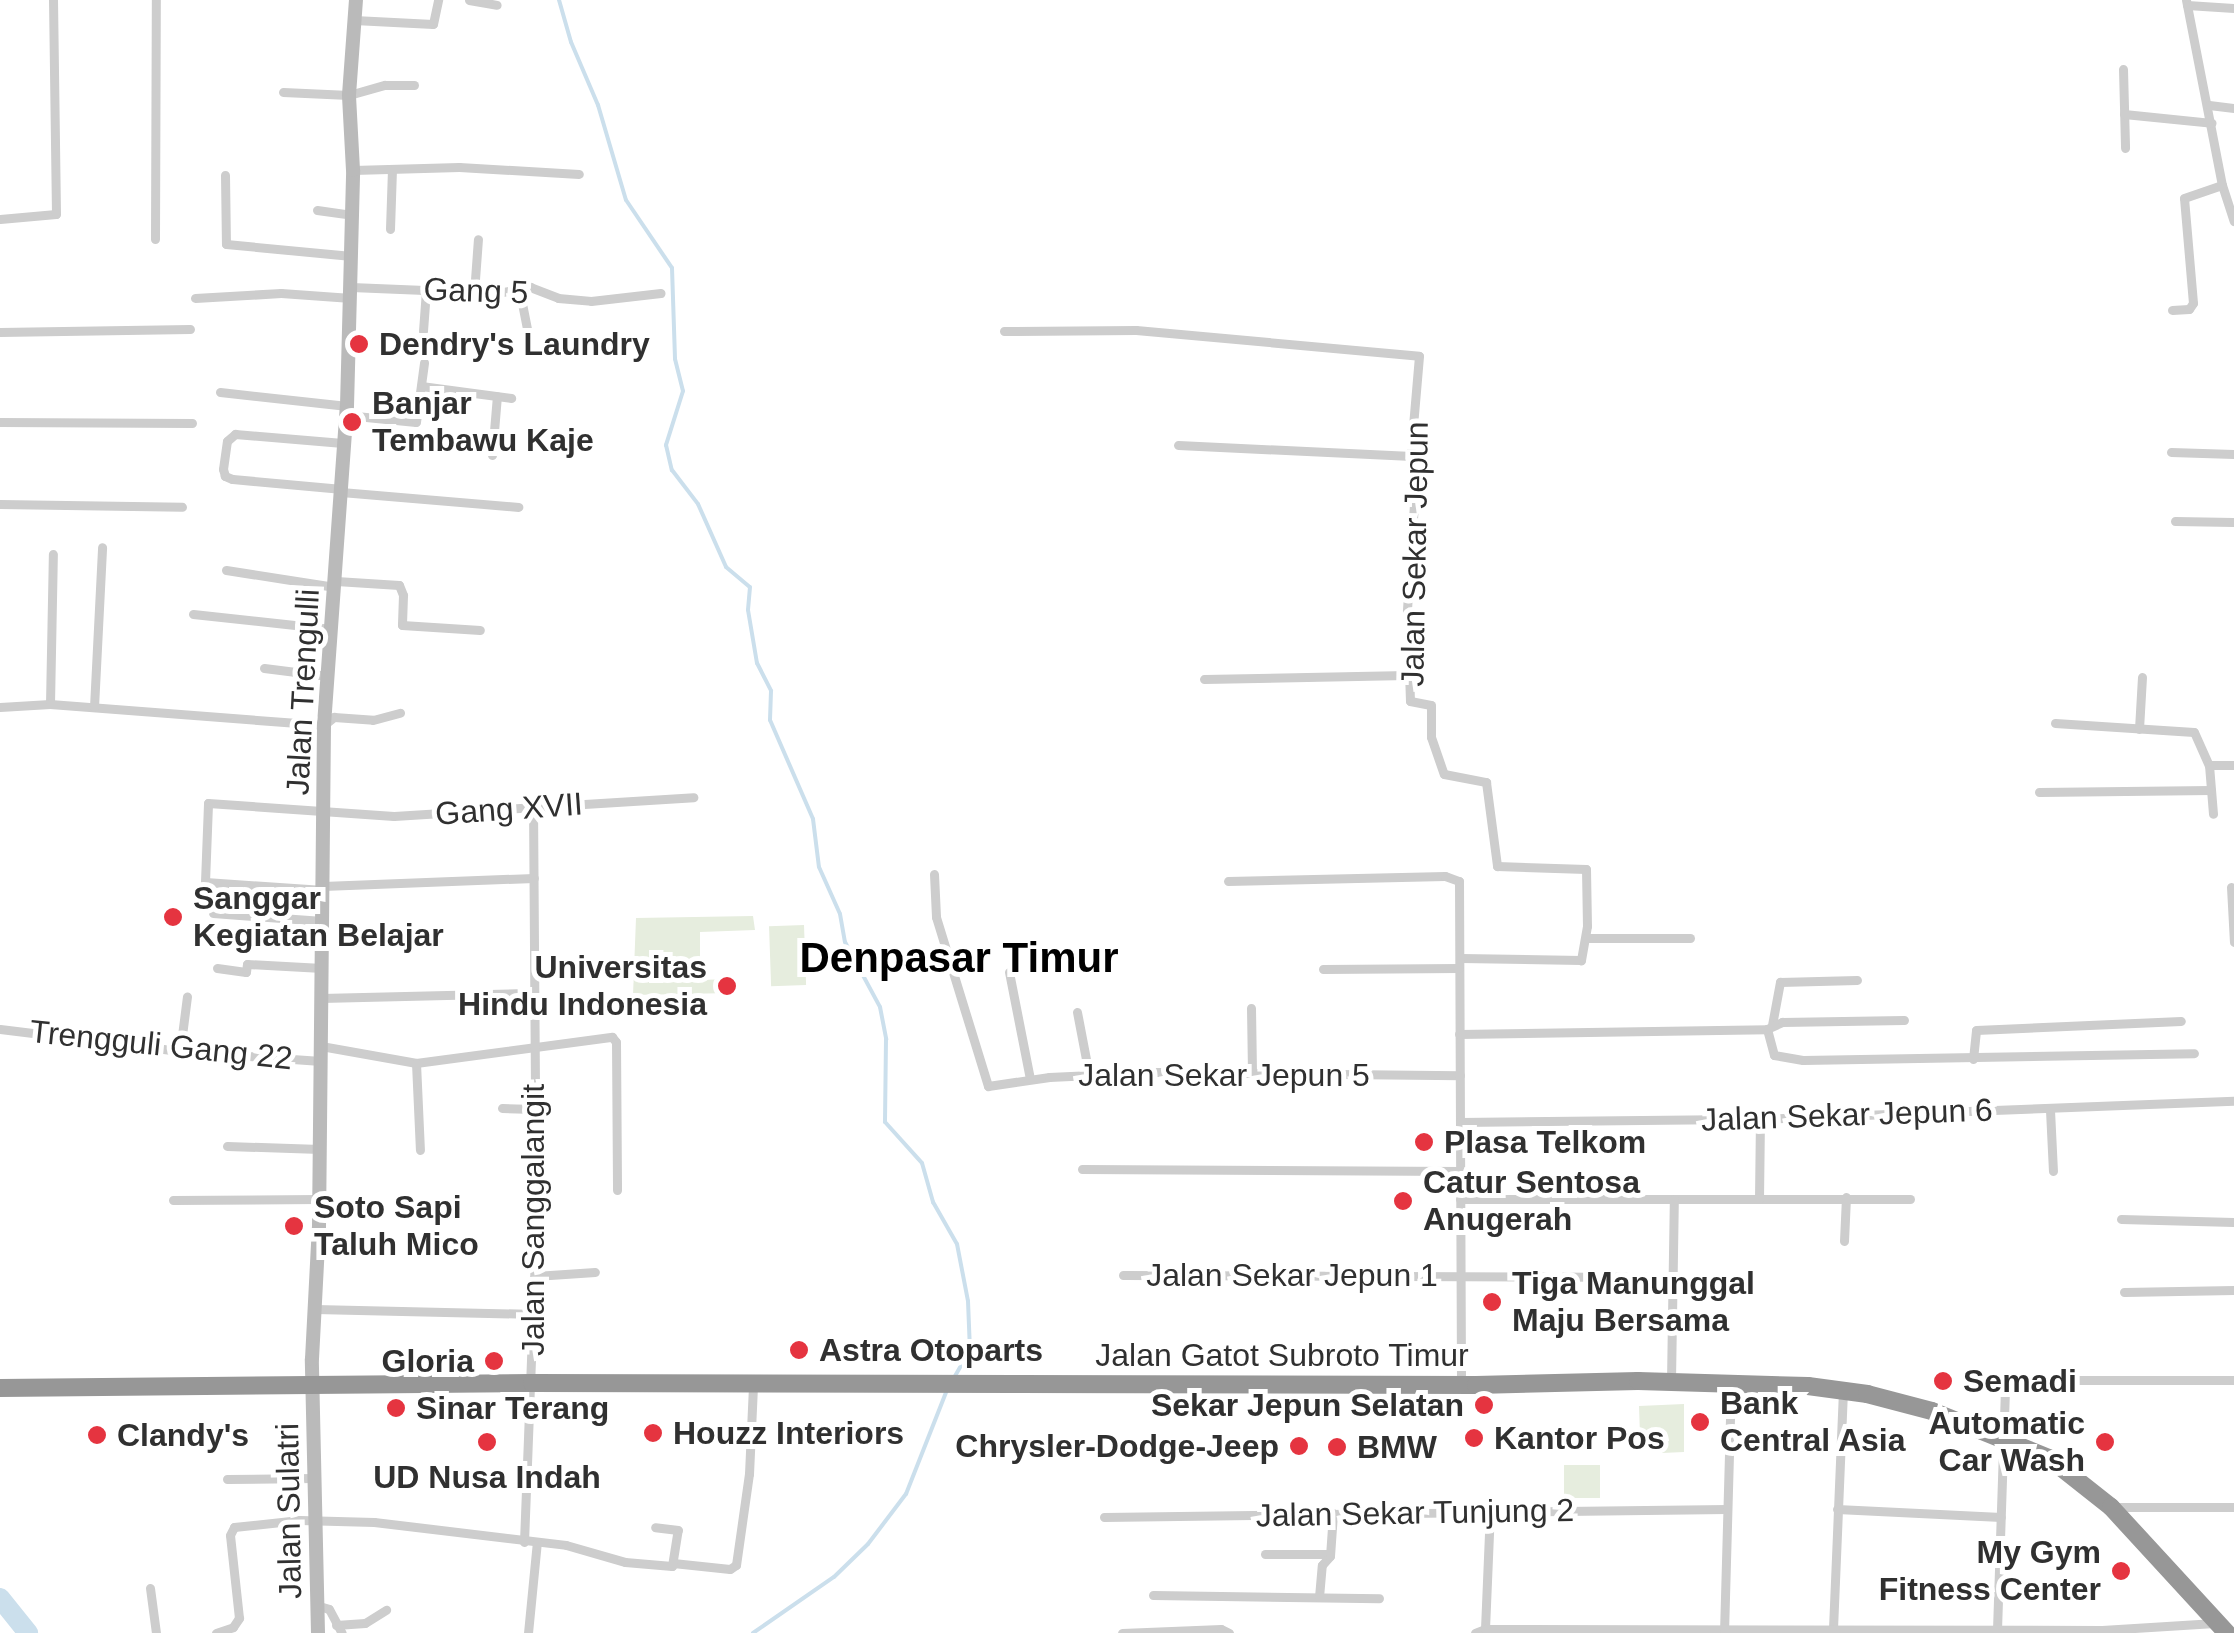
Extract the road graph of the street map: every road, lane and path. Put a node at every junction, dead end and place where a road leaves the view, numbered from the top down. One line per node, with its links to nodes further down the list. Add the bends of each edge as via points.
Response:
1 (53, 0): 26 (street, via 56,214)
2 (156, 0): 29 (street)
3 (356, 0): 9 (main road, Jalan Trengulli)
4 (438, 0): 9 (street, via 433,24)
5 (469, 0): 7 (street)
6 (2186, 2): 8 (street); 14 (street)
7 (497, 5)
8 (2234, 8)
9 (354, 20): 13 (main road, Jalan Trengulli)
10 (2123, 69): 16 (street)
11 (414, 85): 13 (street)
12 (283, 92): 13 (street)
13 (349, 95): 19 (main road, Jalan Trengulli)
14 (2209, 105): 15 (street); 17 (street)
15 (2234, 108)
16 (2124, 114): 17 (street); 18 (street)
17 (2212, 123): 23 (street)
18 (2125, 148)
19 (353, 170): 20 (street); 25 (main road, Jalan Trengulli)
20 (392, 170): 21 (street); 28 (street)
21 (579, 174)
22 (225, 175): 31 (street, via 226,244)
23 (2222, 184): 27 (street); 38 (street, via 2184,198 2193,304)
24 (317, 210): 25 (street)
25 (352, 215): 31 (main road, Jalan Trengulli)
26 (0, 219)
27 (2234, 220)
28 (390, 229)
29 (155, 238)
30 (478, 239): 35 (street)
31 (351, 256): 34 (main road, Jalan Trengulli)
32 (519, 288): 35 (street, Gang 5); 36 (street, Gang 5, via 591,300); 43 (street)
33 (426, 290): 34 (street, Gang 5); 35 (street, Gang 5); 40 (street)
34 (351, 292): 37 (street, Gang 5); 49 (main road, Jalan Trengulli)
35 (474, 293)
36 (661, 294)
37 (195, 298)
38 (2172, 310)
39 (190, 329): 42 (street)
40 (423, 330)
41 (1004, 331): 57 (street, Jalan Sekar Jepun, via 1136,330 1419,356)
42 (0, 332)
43 (530, 344)
44 (424, 363): 45 (street)
45 (421, 386): 47 (street); 49 (street, via 416,422)
46 (220, 392): 49 (street)
47 (497, 396): 48 (street); 55 (street)
48 (511, 398)
49 (347, 410): 52 (main road, Jalan Trengulli)
50 (0, 422): 51 (street)
51 (192, 422)
52 (344, 443): 58 (main road, Jalan Trengulli); 58 (street, via 235,434 227,440 223,468 232,479)
53 (1178, 445): 57 (street)
54 (2171, 452): 56 (street)
55 (492, 454)
56 (2234, 454)
57 (1412, 456): 73 (street, Jalan Sekar Jepun)
58 (342, 491): 61 (street); 67 (main road, Jalan Trengulli)
59 (0, 504): 60 (street)
60 (182, 507)
61 (518, 507)
62 (2175, 521): 63 (street)
63 (2234, 522)
64 (102, 547): 78 (street)
65 (53, 554): 76 (street)
66 (226, 570): 67 (street)
67 (335, 584): 69 (main road, Jalan Trengulli); 70 (street, via 399,585 402,626)
68 (192, 614): 69 (street)
69 (332, 629): 72 (main road, Jalan Trengulli)
70 (480, 630)
71 (264, 668): 72 (street)
72 (328, 676): 81 (main road, Jalan Trengulli)
73 (1407, 676): 75 (street); 98 (street, Jalan Sekar Jepun, via 1410,700 1431,704 1442,772 1486,782 1497,866 1586,868)
74 (2142, 677): 82 (street)
75 (1204, 679)
76 (50, 704): 77 (street); 78 (street)
77 (0, 706)
78 (94, 707): 81 (street)
79 (400, 713): 81 (street, via 373,720 334,717)
80 (2055, 723): 82 (street)
81 (324, 726): 89 (main road, Jalan Trengulli)
82 (2139, 729): 84 (street, via 2194,732)
83 (2234, 765): 84 (street)
84 (2209, 766): 85 (street)
85 (2211, 790): 86 (street); 90 (street)
86 (2040, 792)
87 (693, 797): 88 (street, Gang XVII)
88 (533, 808): 89 (street, Gang XVII, via 394,816); 92 (street)
89 (324, 810): 94 (main road, Jalan Trengulli); 94 (street, Gang XVII, via 218,800 205,808 206,882)
90 (2213, 814)
91 (934, 874): 126 (street, Jalan Sekar Jepun 5, via 936,917 988,1086)
92 (534, 878): 94 (street); 107 (street)
93 (1228, 881): 101 (street, via 1454,876 1461,889)
94 (323, 888): 97 (main road, Jalan Trengulli)
95 (2231, 888): 100 (street)
96 (213, 913): 97 (street)
97 (322, 920): 103 (main road, Jalan Trengulli)
98 (1586, 938): 99 (street); 101 (street, via 1581,960)
99 (1690, 938)
100 (2234, 939)
101 (1460, 963): 104 (street); 116 (street)
102 (217, 968): 103 (street)
103 (322, 968): 109 (main road, Jalan Trengulli)
104 (1323, 969)
105 (1009, 972): 126 (street)
106 (1857, 980): 114 (street, via 1780,982)
107 (533, 993): 109 (street); 117 (street)
108 (187, 996): 118 (street)
109 (322, 998): 120 (main road, Jalan Trengulli)
110 (1251, 1008): 123 (street)
111 (1077, 1012): 124 (street)
112 (1904, 1020): 114 (street)
113 (2181, 1022): 121 (street, via 1976,1030)
114 (1770, 1027): 116 (street); 121 (street, via 1774,1055 1788,1059)
115 (0, 1030): 118 (street, Trengguli Gang 22)
116 (1460, 1034): 125 (street)
117 (533, 1050): 122 (street, Jalan Sanggalangit); 129 (street, Jalan Sanggalangit); 139 (street, Jalan Sanggalangit, via 610,1036 616,1042)
118 (180, 1051): 120 (street, Trengguli Gang 22)
119 (2194, 1053): 121 (street)
120 (321, 1054): 122 (street, Jalan Sanggalangit); 134 (main road, Jalan Trengulli)
121 (1974, 1059)
122 (416, 1063): 135 (street)
123 (1252, 1072): 124 (street, Jalan Sekar Jepun 5); 125 (street, Jalan Sekar Jepun 5)
124 (1089, 1074): 126 (street, Jalan Sekar Jepun 5)
125 (1460, 1075): 132 (street)
126 (1030, 1080)
127 (2234, 1101): 130 (street, Jalan Sekar Jepun 6)
128 (502, 1108): 129 (street)
129 (534, 1109): 153 (street, Jalan Sanggalangit)
130 (2050, 1110): 131 (street, Jalan Sekar Jepun 6); 138 (street)
131 (1760, 1119): 132 (street, Jalan Sekar Jepun 6); 143 (street)
132 (1460, 1122): 137 (street)
133 (227, 1146): 134 (street)
134 (320, 1148): 141 (main road, Jalan Trengulli)
135 (420, 1150)
136 (1082, 1169): 137 (street)
137 (1460, 1171): 146 (street)
138 (2053, 1172)
139 (617, 1190)
140 (1846, 1198): 143 (street); 144 (street); 149 (street)
141 (319, 1199): 145 (street); 157 (main road, Jalan Trengulli)
142 (1674, 1199): 143 (street); 146 (street); 154 (street)
143 (1759, 1199)
144 (1910, 1199)
145 (173, 1200)
146 (1460, 1200): 152 (street)
147 (2121, 1219): 148 (street)
148 (2234, 1222)
149 (1844, 1241)
150 (595, 1272): 153 (street)
151 (1123, 1275): 152 (street, Jalan Sekar Jepun 1)
152 (1460, 1275): 154 (street, Jalan Sekar Jepun 1); 163 (street)
153 (535, 1276): 158 (street, Jalan Sanggalangit)
154 (1674, 1276): 160 (street)
155 (2234, 1290): 156 (street)
156 (2124, 1292)
157 (315, 1310): 158 (street); 164 (main road, Jalan Trengulli)
158 (535, 1314): 165 (street, Jalan Sanggalangit)
159 (2234, 1380): 168 (street, via 2014,1381 2002,1392)
160 (1672, 1381): 161 (highway, Jalan Gatot Subroto Timur); 163 (highway, Jalan Gatot Subroto Timur)
161 (1731, 1382): 167 (highway, Jalan Gatot Subroto Timur); 172 (street)
162 (752, 1384): 163 (highway, Jalan Gatot Subroto Timur); 165 (highway, Jalan Gatot Subroto Timur); 185 (street, via 748,1489 734,1568)
163 (1461, 1385)
164 (313, 1387): 165 (highway, Jalan Gatot Subroto Timur); 166 (highway, Jalan Gatot Subroto Timur); 170 (main road, Jalan Sulatri)
165 (532, 1387): 181 (street, Jalan Sanggalangit)
166 (0, 1388)
167 (1843, 1390): 168 (highway, Jalan Gatot Subroto Timur); 174 (street)
168 (2003, 1437): 171 (highway, Jalan Gatot Subroto Timur, via 2049,1458); 178 (street)
169 (227, 1478): 170 (street)
170 (315, 1478): 179 (main road, Jalan Sulatri)
171 (2111, 1507): 173 (street); 192 (highway, Jalan Gatot Subroto Timur)
172 (1727, 1508): 175 (street, Jalan Sekar Tunjung 2); 195 (street)
173 (2234, 1508)
174 (1838, 1509): 178 (street); 194 (street)
175 (1490, 1512): 176 (street, Jalan Sekar Tunjung 2); 196 (street)
176 (1333, 1513): 177 (street, Jalan Sekar Tunjung 2); 184 (street)
177 (1104, 1517)
178 (2001, 1517): 197 (street)
179 (315, 1520): 181 (street); 190 (main road, Jalan Sulatri); 200 (street, via 234,1527 239,1618)
180 (656, 1526): 185 (street, via 678,1530)
181 (524, 1542): 182 (street)
182 (538, 1542): 185 (street, via 625,1562); 202 (street)
183 (1265, 1554): 184 (street)
184 (1330, 1554): 188 (street, via 1322,1565)
185 (673, 1563)
186 (150, 1588): 199 (street)
187 (1153, 1595): 188 (street)
188 (1319, 1598): 189 (street)
189 (1378, 1598)
190 (319, 1606): 193 (street, via 329,1608); 201 (main road, Jalan Sulatri)
191 (386, 1610): 193 (street)
192 (2222, 1627): 198 (street)
193 (339, 1629)
194 (1832, 1629): 195 (street); 197 (street)
195 (1724, 1630): 196 (street)
196 (1480, 1631)
197 (1997, 1631): 198 (street)
198 (2102, 1632)
199 (156, 1633)
200 (216, 1633)
201 (318, 1633)
202 (528, 1633)
203 (1122, 1633): 204 (street)
204 (1229, 1633)

